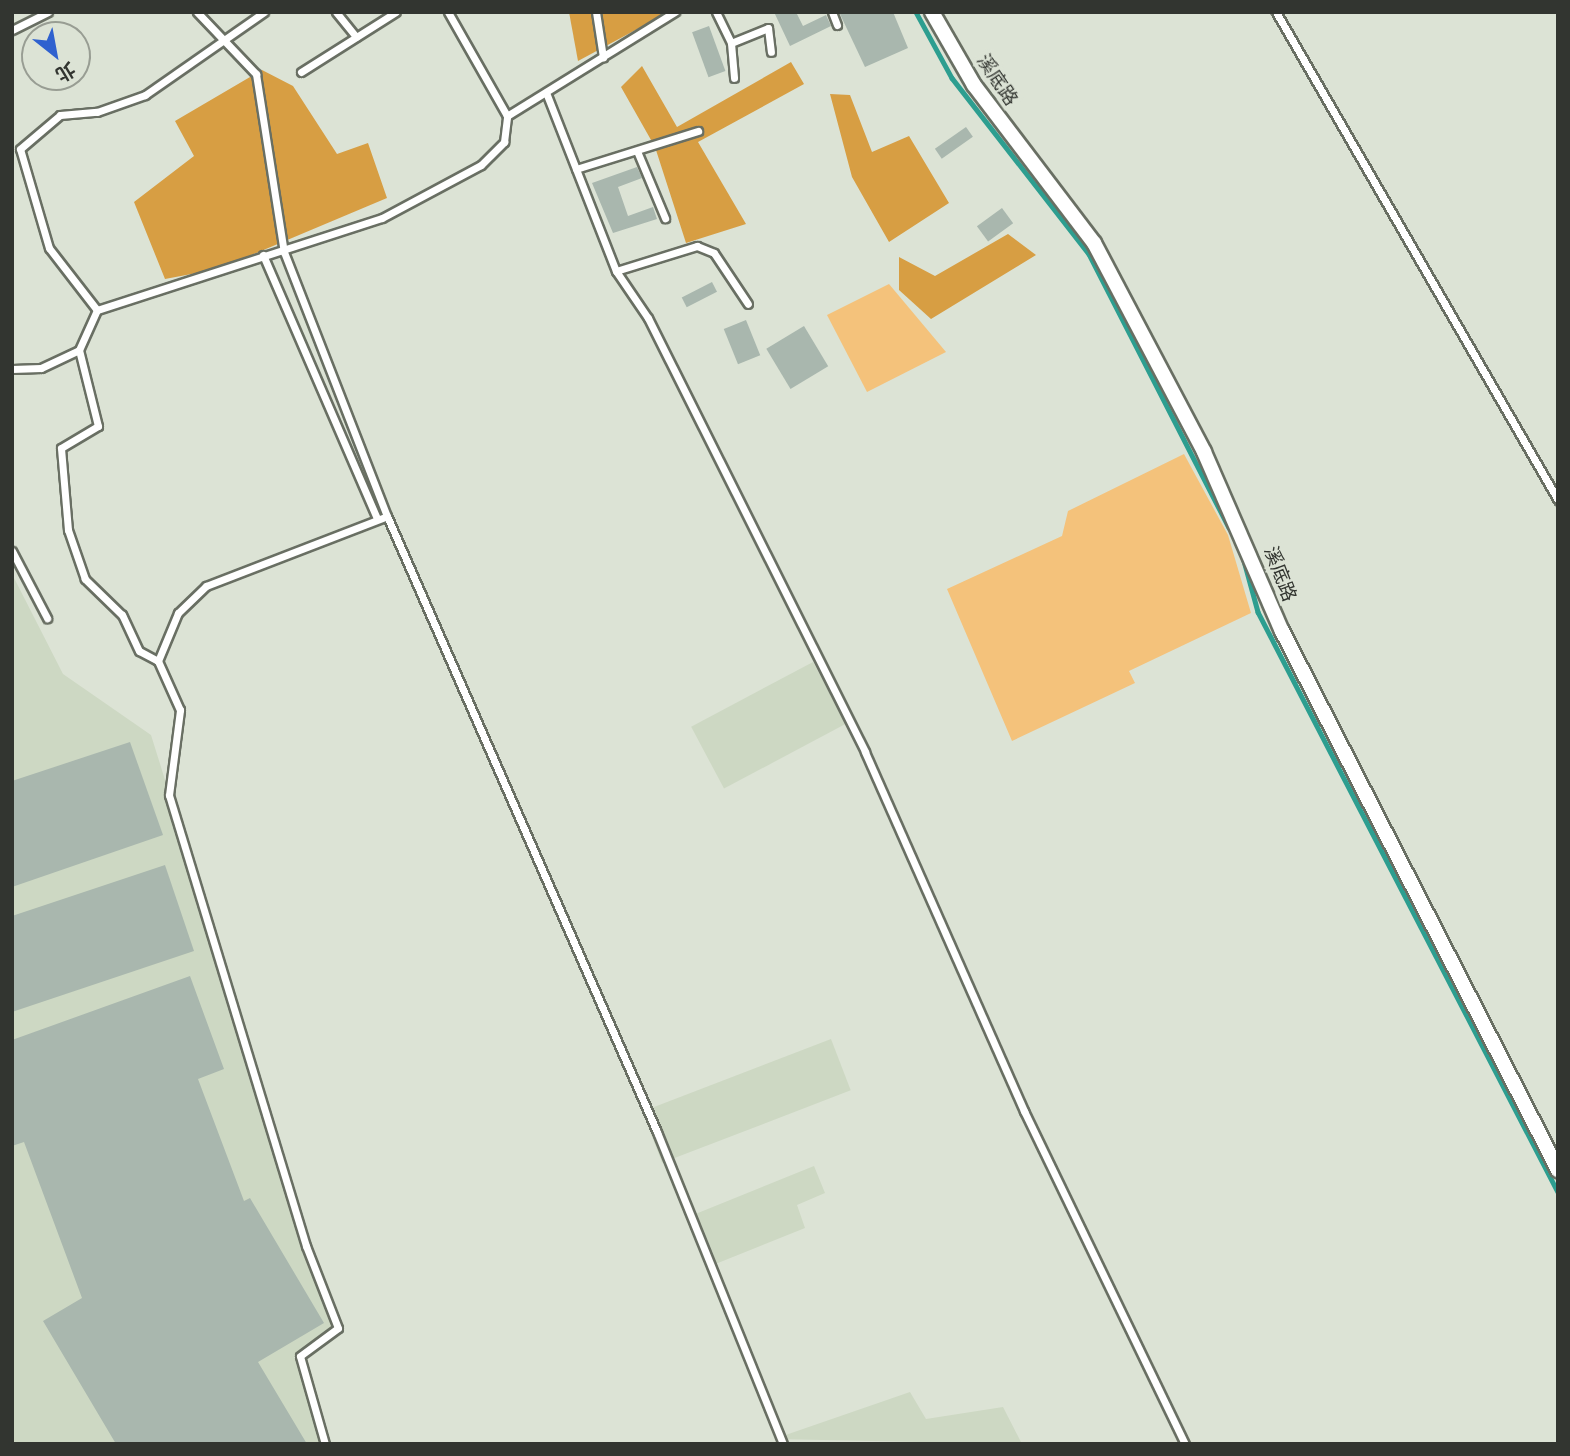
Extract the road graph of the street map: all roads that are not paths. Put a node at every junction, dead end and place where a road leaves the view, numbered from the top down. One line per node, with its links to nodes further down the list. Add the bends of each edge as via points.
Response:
1 (48, 12): 14 (lane)
2 (197, 12): 16 (lane)
3 (264, 12): 16 (lane)
4 (336, 12): 15 (lane)
5 (396, 12): 15 (lane)
6 (448, 12): 23 (lane)
7 (596, 12): 19 (lane)
8 (675, 12): 19 (lane)
9 (716, 12): 17 (lane)
10 (832, 12): 13 (lane)
11 (932, 12): 41 (street, 溪底路, via 974,85 1094,243 1204,452 1282,631)
12 (1276, 12): 35 (lane)
13 (837, 25)
14 (12, 30)
15 (356, 37): 20 (lane)
16 (219, 38): 28 (lane, via 256,74); 32 (lane, via 145,95 97,112 60,115 20,149 49,248)
17 (731, 43): 18 (lane, via 768,28); 21 (lane)
18 (771, 52)
19 (603, 57): 22 (lane)
20 (302, 72)
21 (734, 78)
22 (547, 95): 23 (lane); 26 (lane)
23 (507, 116): 28 (lane, via 504,142 481,165 382,218)
24 (698, 131): 25 (lane)
25 (636, 151): 26 (lane); 27 (lane)
26 (576, 169): 30 (lane)
27 (665, 218)
28 (284, 252): 29 (lane); 36 (lane)
29 (263, 255): 32 (lane); 37 (lane)
30 (616, 271): 31 (lane, via 697,246 714,253); 44 (lane, via 654,330 865,752 1024,1111)
31 (748, 304)
32 (97, 310): 33 (lane)
33 (79, 350): 34 (lane, via 41,368); 40 (lane, via 99,426 61,447 68,530 85,579 122,615 139,651)
34 (12, 369)
35 (1558, 500)
36 (387, 516): 37 (lane); 43 (lane, via 657,1132)
37 (377, 518): 40 (lane, via 206,586 178,613)
38 (12, 551): 39 (lane)
39 (47, 618)
40 (158, 661): 42 (lane, via 180,710 169,795 306,1246 338,1328 300,1356)
41 (1558, 1170)
42 (325, 1444)
43 (783, 1444)
44 (1185, 1444)

